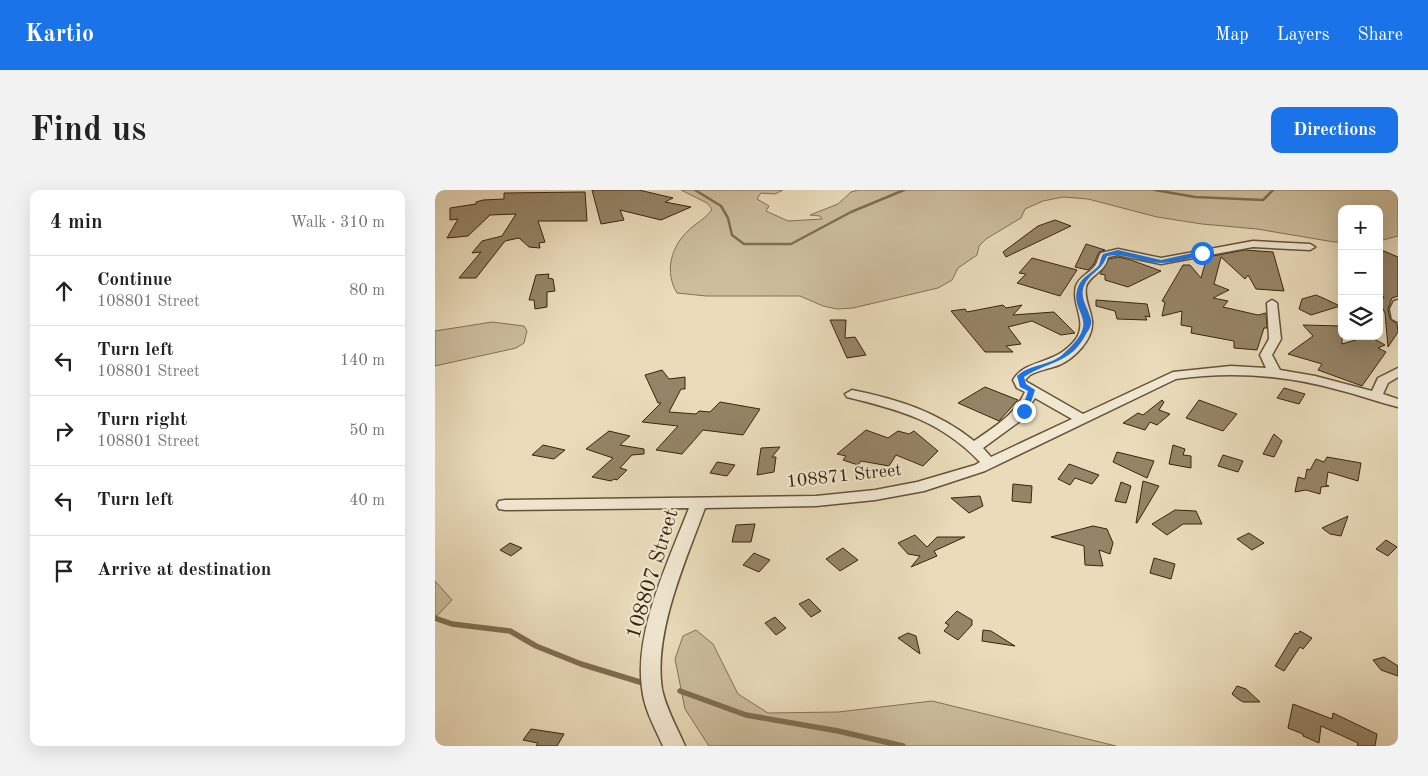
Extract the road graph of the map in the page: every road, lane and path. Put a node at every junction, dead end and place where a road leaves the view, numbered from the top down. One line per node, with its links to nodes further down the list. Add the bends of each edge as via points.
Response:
1 (1310, 247): 7 (street, via 1253,244 1161,262 1118,252 1107,253 1101,266 1088,276 1081,288 1081,304 1088,318 1079,344 1062,358 1022,374 1020,382)
2 (1396, 300): 4 (street)
3 (1272, 303): 5 (street, via 1275,339 1267,355)
4 (1398, 319)
5 (1274, 371): 9 (street, 108871 Street); 11 (street, 108871 Street, via 1228,368 1173,376)
6 (1398, 372): 9 (street, via 1383,381)
7 (1032, 390): 11 (street); 12 (street, via 1024,411)
8 (852, 394): 12 (street, via 905,406 939,422)
9 (1375, 396): 10 (street, 108871 Street)
10 (1398, 403)
11 (1082, 419): 13 (street, 108871 Street)
12 (975, 448): 13 (street)
13 (989, 463): 14 (street, 108871 Street, via 919,487 875,495 816,501)
14 (700, 502): 15 (street, 108871 Street); 16 (street, 108807 Street, via 663,610 650,662 651,688 657,711)
15 (505, 506)
16 (674, 746)

